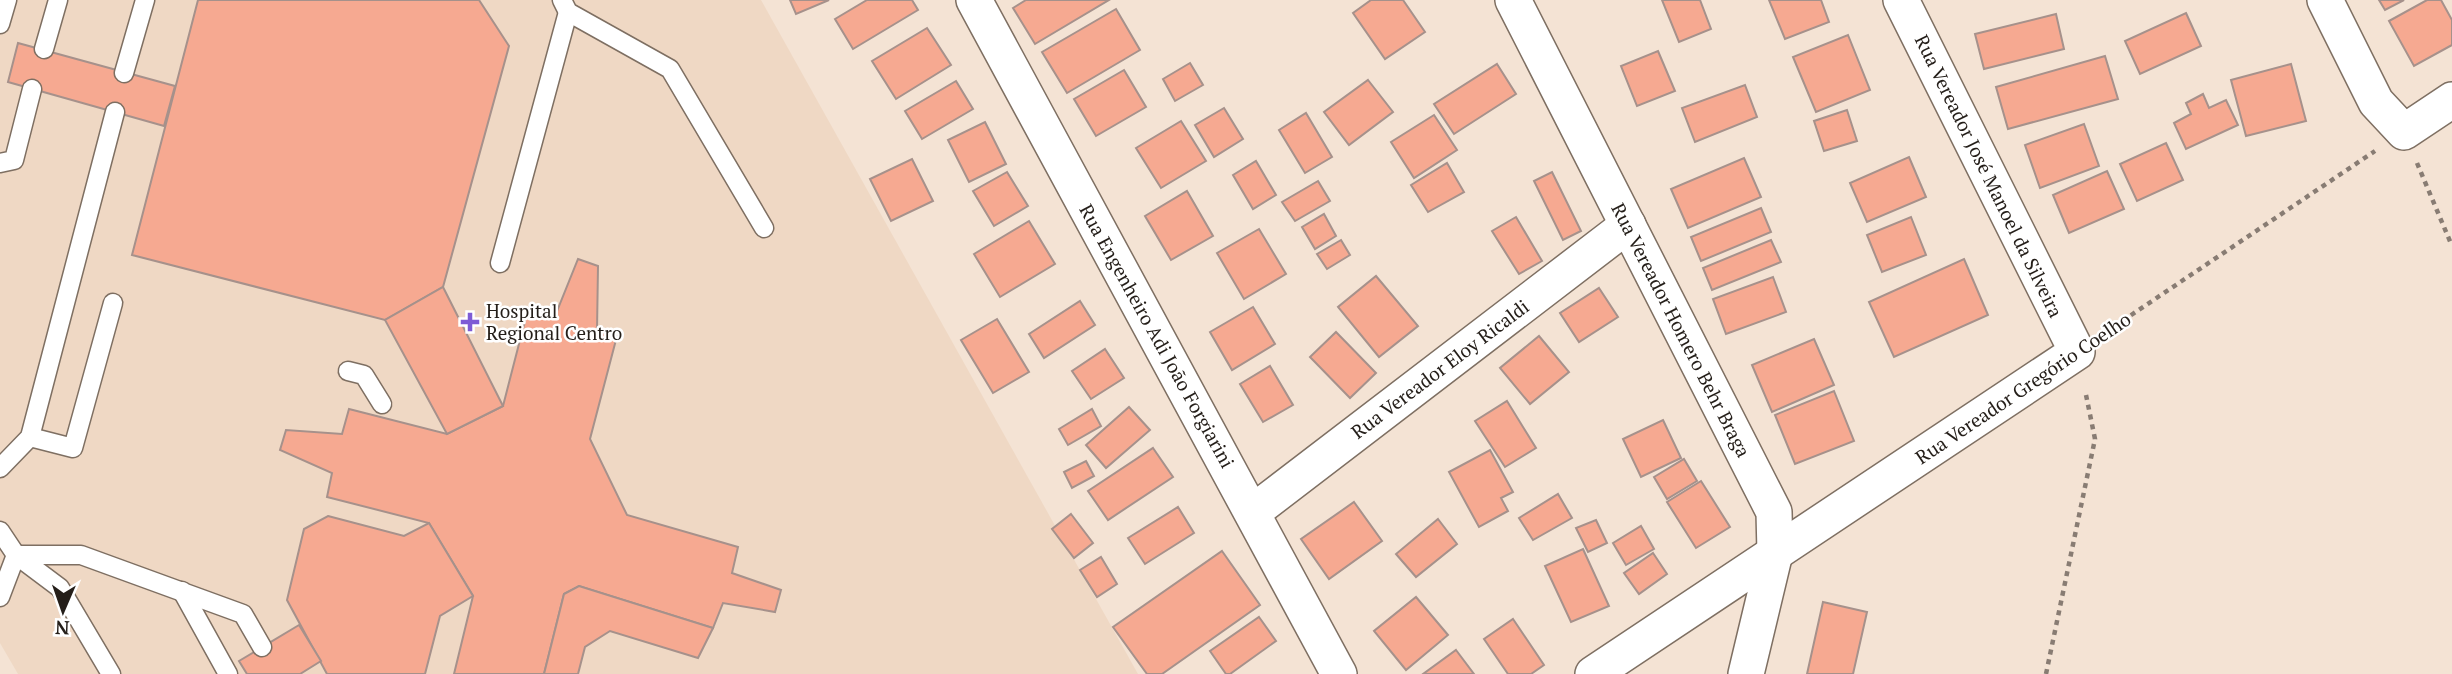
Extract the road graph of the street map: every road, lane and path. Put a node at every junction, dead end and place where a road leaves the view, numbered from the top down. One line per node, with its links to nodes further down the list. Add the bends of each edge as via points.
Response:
1 (7, 0): 9 (lane)
2 (58, 0): 10 (lane)
3 (145, 0): 11 (lane)
4 (974, 0): 27 (street, Rua Engenheiro Adi João Forgiarini)
5 (1513, 0): 17 (street, Rua Vereador Homero Behr Braga)
6 (1901, 0): 22 (street, Rua Vereador José Manoel da Silveira)
7 (2325, 0): 15 (street, via 2376,102)
8 (565, 6): 18 (lane, via 670,69); 20 (lane)
9 (0, 24)
10 (44, 50)
11 (124, 73)
12 (32, 89): 16 (lane, via 14,160)
13 (2452, 100): 15 (street)
14 (115, 112): 25 (lane)
15 (2404, 132): 19 (path); 22 (path, Rua Vereador Gregório Coelho)
16 (0, 163)
17 (1628, 225): 27 (street, Rua Vereador Eloy Ricaldi); 29 (street, Rua Vereador Homero Behr Braga, via 1774,512)
18 (764, 228)
19 (2452, 246)
20 (500, 263)
21 (113, 303): 25 (lane, via 73,448)
22 (2077, 352): 29 (street, Rua Vereador Gregório Coelho); 39 (path, via 2095,439)
23 (348, 371): 24 (lane, via 364,375)
24 (382, 404)
25 (30, 437): 26 (lane)
26 (0, 468)
27 (1253, 512): 36 (street, Rua Engenheiro Adi João Forgiarini)
28 (0, 531): 30 (lane)
29 (1775, 554): 37 (street, Rua Vereador Gregório Coelho); 38 (street, Rua Vereador Homero Behr Braga)
30 (16, 555): 31 (lane, via 81,555); 32 (lane); 34 (lane, via 60,588)
31 (182, 591): 33 (lane, via 243,614); 35 (lane)
32 (0, 597)
33 (262, 647)
34 (111, 674)
35 (228, 674)
36 (1339, 674)
37 (1593, 674)
38 (1746, 674)
39 (2046, 674)

